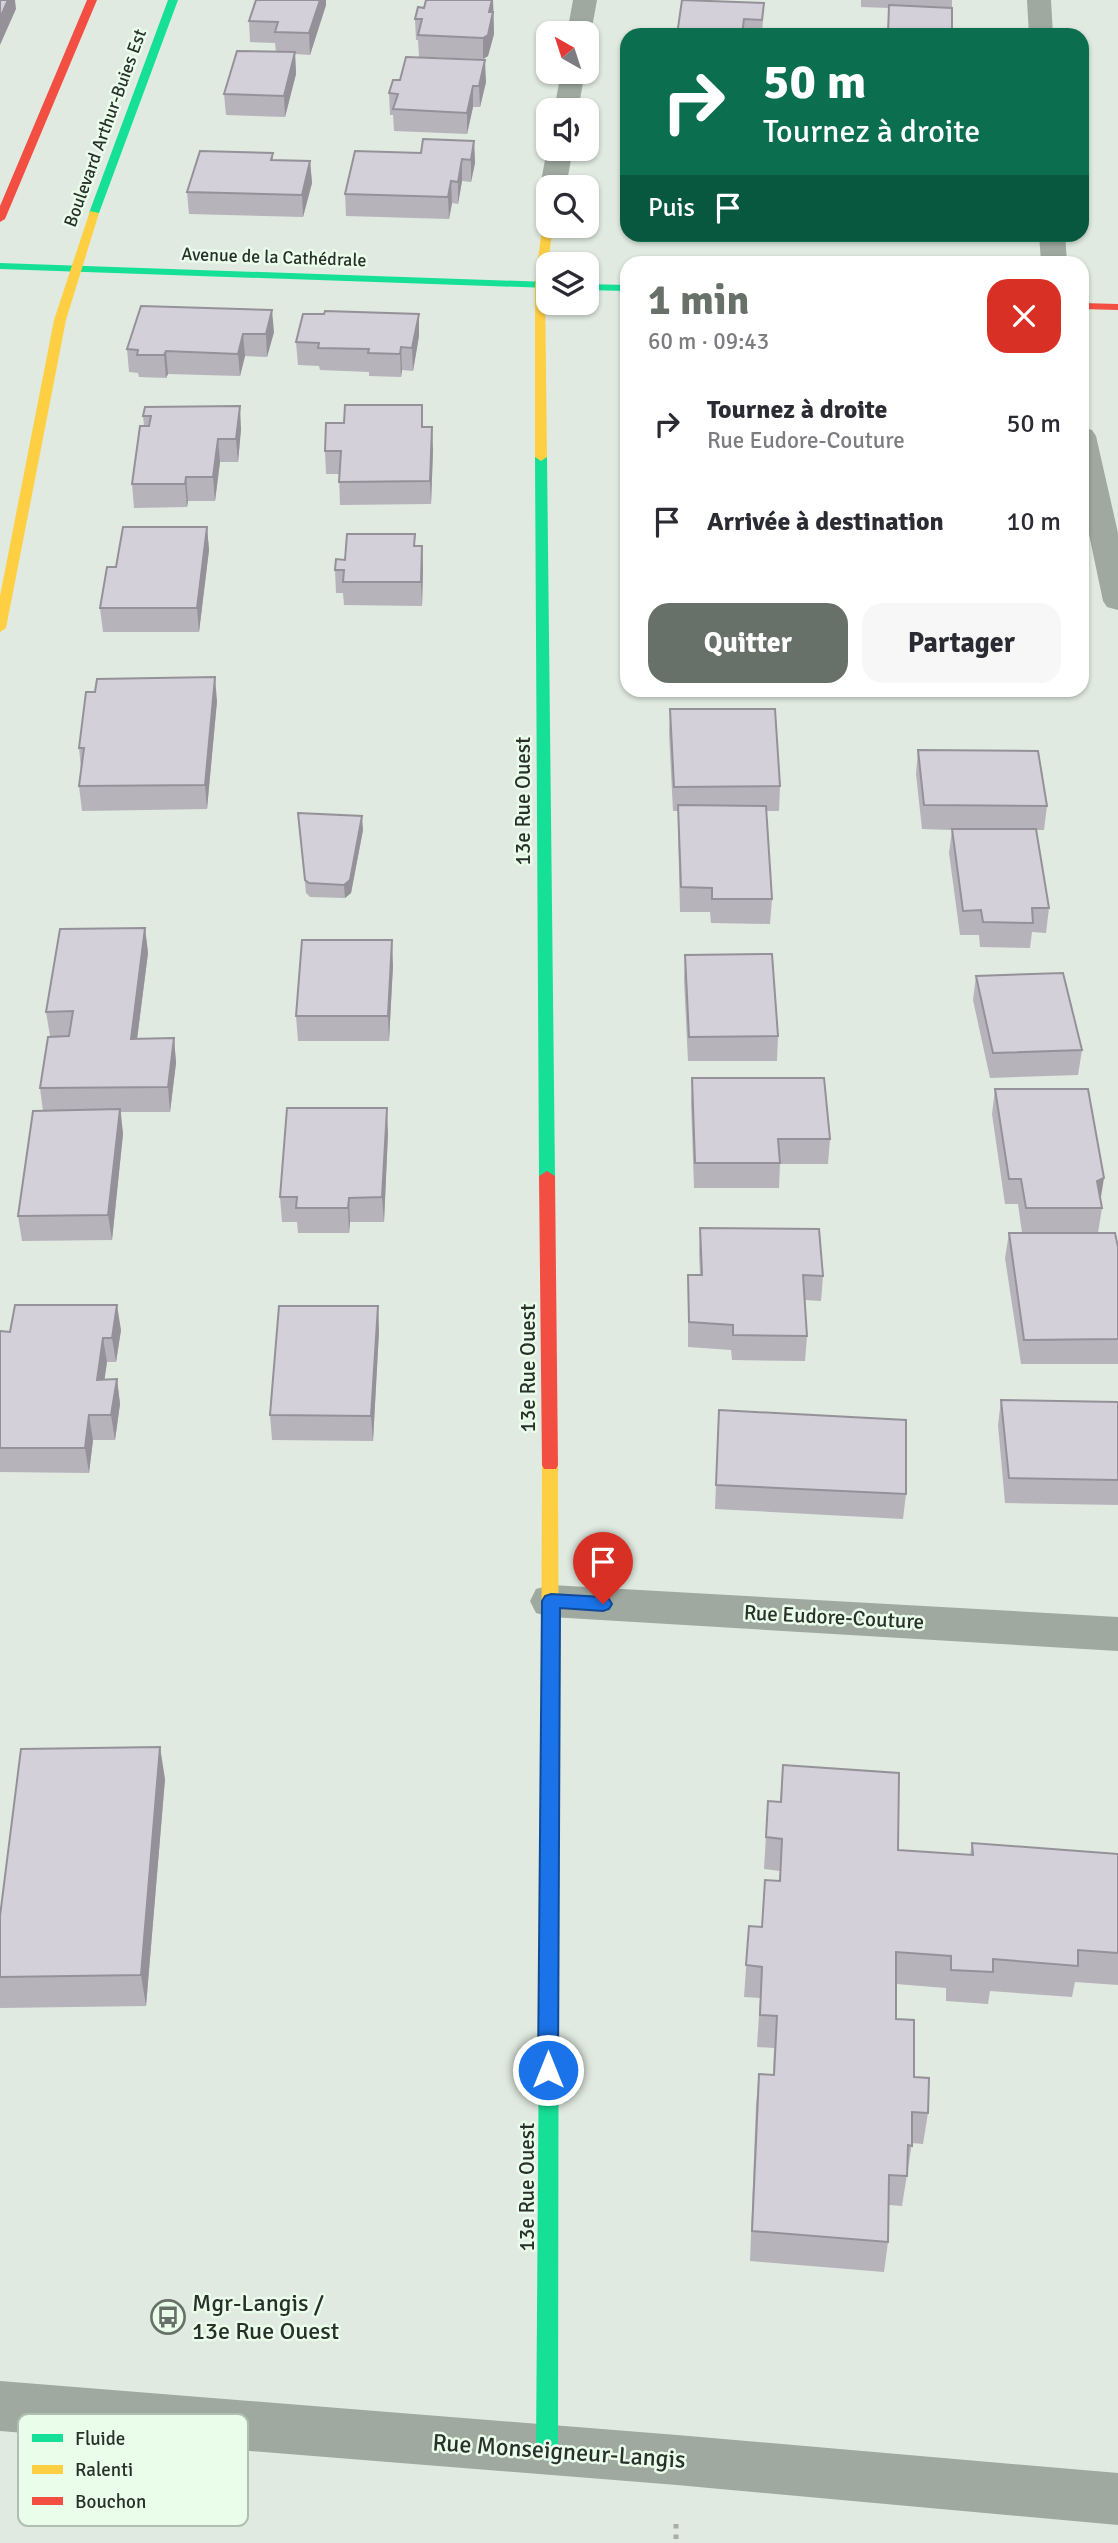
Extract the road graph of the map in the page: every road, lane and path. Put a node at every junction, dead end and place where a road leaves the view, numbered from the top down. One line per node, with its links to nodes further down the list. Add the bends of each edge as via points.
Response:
1 (92, 0): 7 (street)
2 (173, 0): 9 (street, Boulevard Arthur-Buies Est)
3 (585, 0): 5 (street)
4 (1040, 0): 6 (street)
5 (581, 21)
6 (1041, 28)
7 (0, 219)
8 (0, 266): 9 (street, Avenue de la Cathédrale)
9 (75, 270): 10 (street, Avenue de la Cathédrale); 18 (street, Boulevard Arthur-Buies Est, via 60,320)
10 (536, 285)
11 (599, 287): 12 (street)
12 (620, 288)
13 (1089, 306): 14 (street)
14 (1118, 307)
15 (544, 315): 19 (street, 13e Rue Ouest)
16 (1089, 468): 17 (street)
17 (1118, 601)
18 (0, 628)
19 (551, 1601): 20 (street, Rue Eudore-Couture); 24 (street, 13e Rue Ouest)
20 (1118, 1634)
21 (0, 2406): 22 (street, Rue Monseigneur-Langis)
22 (97, 2414)
23 (248, 2426): 24 (street, Rue Monseigneur-Langis)
24 (547, 2451): 25 (street, Rue Monseigneur-Langis)
25 (1118, 2499)

